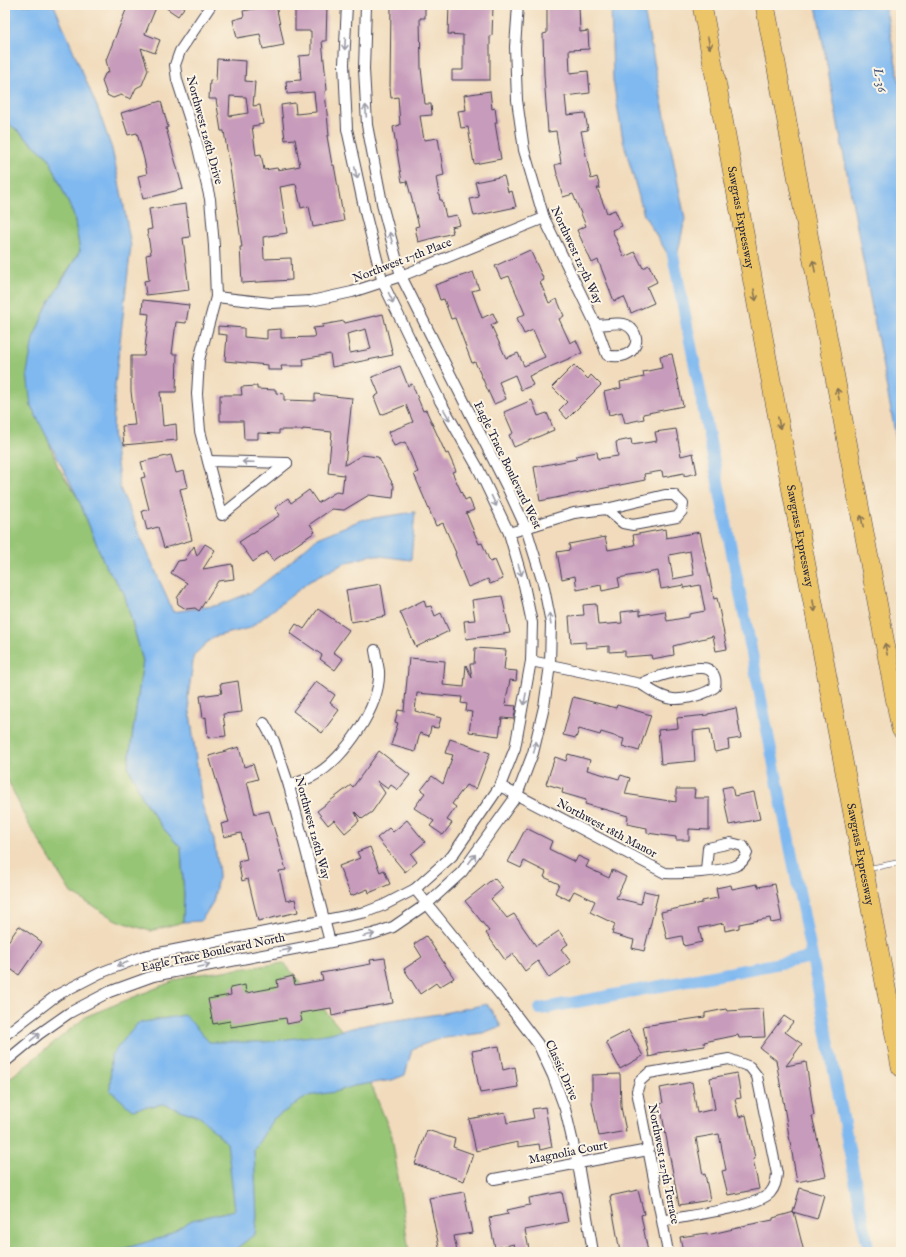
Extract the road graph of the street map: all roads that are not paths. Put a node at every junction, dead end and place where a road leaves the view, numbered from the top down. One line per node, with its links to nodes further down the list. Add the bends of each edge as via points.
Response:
1 (211, 5): 10 (street, Northwest 126th Drive, via 180,51 176,65 177,80 196,139 210,199)
2 (348, 5): 9 (street, one-way to 9, via 344,64 347,128)
3 (366, 5): 8 (street, Eagle Trace Boulevard West, one-way to 3, via 383,208 367,125 364,69)
4 (518, 5): 7 (street, Northwest 127th Way, via 515,47 517,100 524,150)
5 (702, 5): 26 (highway, Sawgrass Expressway, one-way to 26)
6 (765, 5): 21 (highway, one-way to 6)
7 (544, 218): 8 (street, Northwest 17th Place); 11 (street, Northwest 127th Way)
8 (401, 276): 9 (street, Northwest 17th Place); 14 (street, Eagle Trace Boulevard West)
9 (383, 283): 10 (street, Northwest 17th Place, via 311,301 271,303); 15 (street, one-way to 15, via 440,401 478,468)
10 (216, 297): 12 (street, Northwest 126th Drive, via 199,360 197,394 200,431)
11 (596, 325)
12 (208, 461): 12 (street, Northwest 126th Drive, one-way to 12, via 222,515 287,463)
13 (606, 509): 13 (street, via 623,523 633,524 677,517 682,511 683,504 674,495 665,495); 14 (street, via 574,513)
14 (526, 528): 15 (street); 18 (street, Eagle Trace Boulevard West, one-way to 14, via 551,622 543,582)
15 (509, 533): 17 (street, one-way to 17, via 532,623)
16 (375, 650): 22 (street, via 379,672 378,684 360,728 331,764 314,776)
17 (531, 661): 18 (street); 23 (street, one-way to 23, via 515,748)
18 (550, 665): 19 (street); 24 (street, Eagle Trace Boulevard West, one-way to 18, via 533,753 544,707)
19 (641, 684): 19 (street, via 656,694 673,699 707,694 716,687 717,681 714,673 703,667 654,677)
20 (264, 723): 22 (street, Northwest 126th Way, via 274,741)
21 (901, 729)
22 (289, 786): 30 (street, Northwest 126th Way)
23 (500, 786): 24 (street, Northwest 18th Manor); 28 (street, via 452,856)
24 (517, 795): 27 (street, Northwest 18th Manor, via 665,873); 29 (street, Eagle Trace Boulevard West, one-way to 24, via 462,872)
25 (901, 862): 26 (lane)
26 (864, 869): 34 (highway, Sawgrass Expressway)
27 (706, 871)
28 (415, 889): 29 (street, Classic Drive); 30 (street, via 366,912)
29 (428, 903): 31 (street, Eagle Trace Boulevard West, one-way to 29, via 373,934 393,927); 36 (street, Classic Drive, via 538,1044 565,1109)
30 (326, 921): 31 (street, Northwest 126th Way); 32 (street, Eagle Trace Boulevard North, one-way to 32, via 144,956 100,973 56,995)
31 (330, 942): 33 (street, Eagle Trace Boulevard North, one-way to 31, via 69,1013 109,992 153,976)
32 (5, 1035)
33 (5, 1062)
34 (901, 1067)
35 (648, 1150): 36 (street, Magnolia Court); 38 (street, Northwest 127th Terrace); 38 (street, Northwest 127th Terrace, via 637,1091 640,1081 649,1073 729,1059 750,1067 757,1076 777,1174 776,1185 769,1195 754,1203)
36 (578, 1164): 37 (street, Magnolia Court); 39 (street, Classic Drive)
37 (494, 1179)
38 (662, 1221): 40 (street, Northwest 127th Terrace)
39 (593, 1252)
40 (668, 1252)

